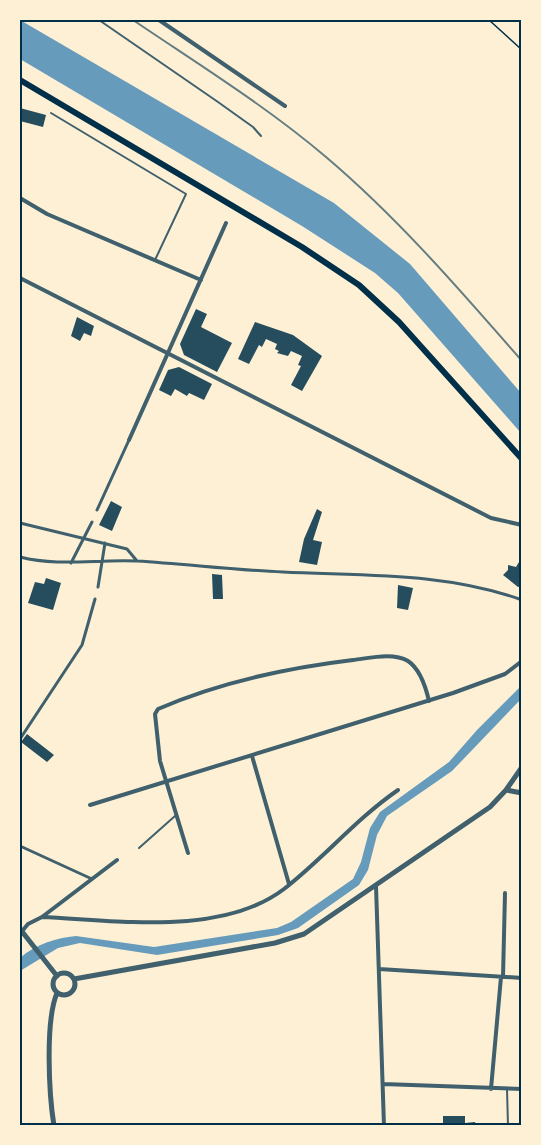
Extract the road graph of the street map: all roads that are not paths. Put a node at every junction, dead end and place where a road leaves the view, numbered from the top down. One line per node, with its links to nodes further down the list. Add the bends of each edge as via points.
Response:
1 (99, 20): 6 (lane)
2 (159, 20): 4 (street)
3 (20, 80): 14 (main road, via 328,264 372,296)
4 (285, 106)
5 (51, 113): 9 (lane, via 186,194)
6 (261, 136)
7 (20, 198): 9 (street, via 47,214)
8 (226, 223): 11 (street)
9 (156, 260): 11 (street)
10 (20, 278): 12 (street)
11 (201, 280): 12 (street)
12 (167, 354): 13 (street); 18 (street, via 491,518)
13 (129, 440): 15 (street)
14 (522, 459)
15 (97, 510)
16 (92, 522): 19 (street)
17 (20, 523): 19 (street)
18 (522, 525)
19 (83, 538): 20 (street); 24 (street)
20 (105, 543): 22 (street, via 128,549); 23 (street)
21 (20, 557): 24 (street)
22 (137, 561): 23 (street); 27 (street, via 395,576 471,585)
23 (103, 562): 24 (street); 25 (street)
24 (71, 563)
25 (98, 587)
26 (95, 599): 30 (street, via 82,645)
27 (522, 600)
28 (522, 661): 29 (street, via 498,676)
29 (429, 701): 31 (street); 33 (street, via 417,671 409,662 388,657 291,668 222,687 170,704 155,714)
30 (20, 739)
31 (252, 756): 33 (street); 44 (street)
32 (522, 767): 35 (street)
33 (166, 781): 37 (street); 38 (street)
34 (398, 790): 44 (street, via 369,810)
35 (506, 790): 36 (street); 45 (street, via 490,807)
36 (522, 793)
37 (90, 806)
38 (177, 815): 40 (lane); 41 (street)
39 (20, 846): 43 (street)
40 (139, 848)
41 (188, 853)
42 (117, 860): 43 (street)
43 (92, 879): 47 (street)
44 (289, 884): 47 (street, via 254,906 208,918 156,922)
45 (376, 886): 49 (street); 53 (street, via 295,938)
46 (505, 893): 51 (street)
47 (42, 917): 48 (street)
48 (21, 930): 50 (street)
49 (379, 969): 51 (street); 55 (street)
50 (57, 976): 53 (street, via 66,973); 54 (street, via 53,984)
51 (502, 977): 52 (street); 56 (street)
52 (522, 978)
53 (74, 979): 54 (street, via 72,992 63,996)
54 (57, 993): 59 (street, via 52,1010 50,1065)
55 (383, 1084): 56 (street); 60 (street)
56 (491, 1089): 57 (street)
57 (507, 1089): 58 (street); 61 (lane)
58 (522, 1089)
59 (54, 1125)
60 (384, 1125)
61 (508, 1125)

